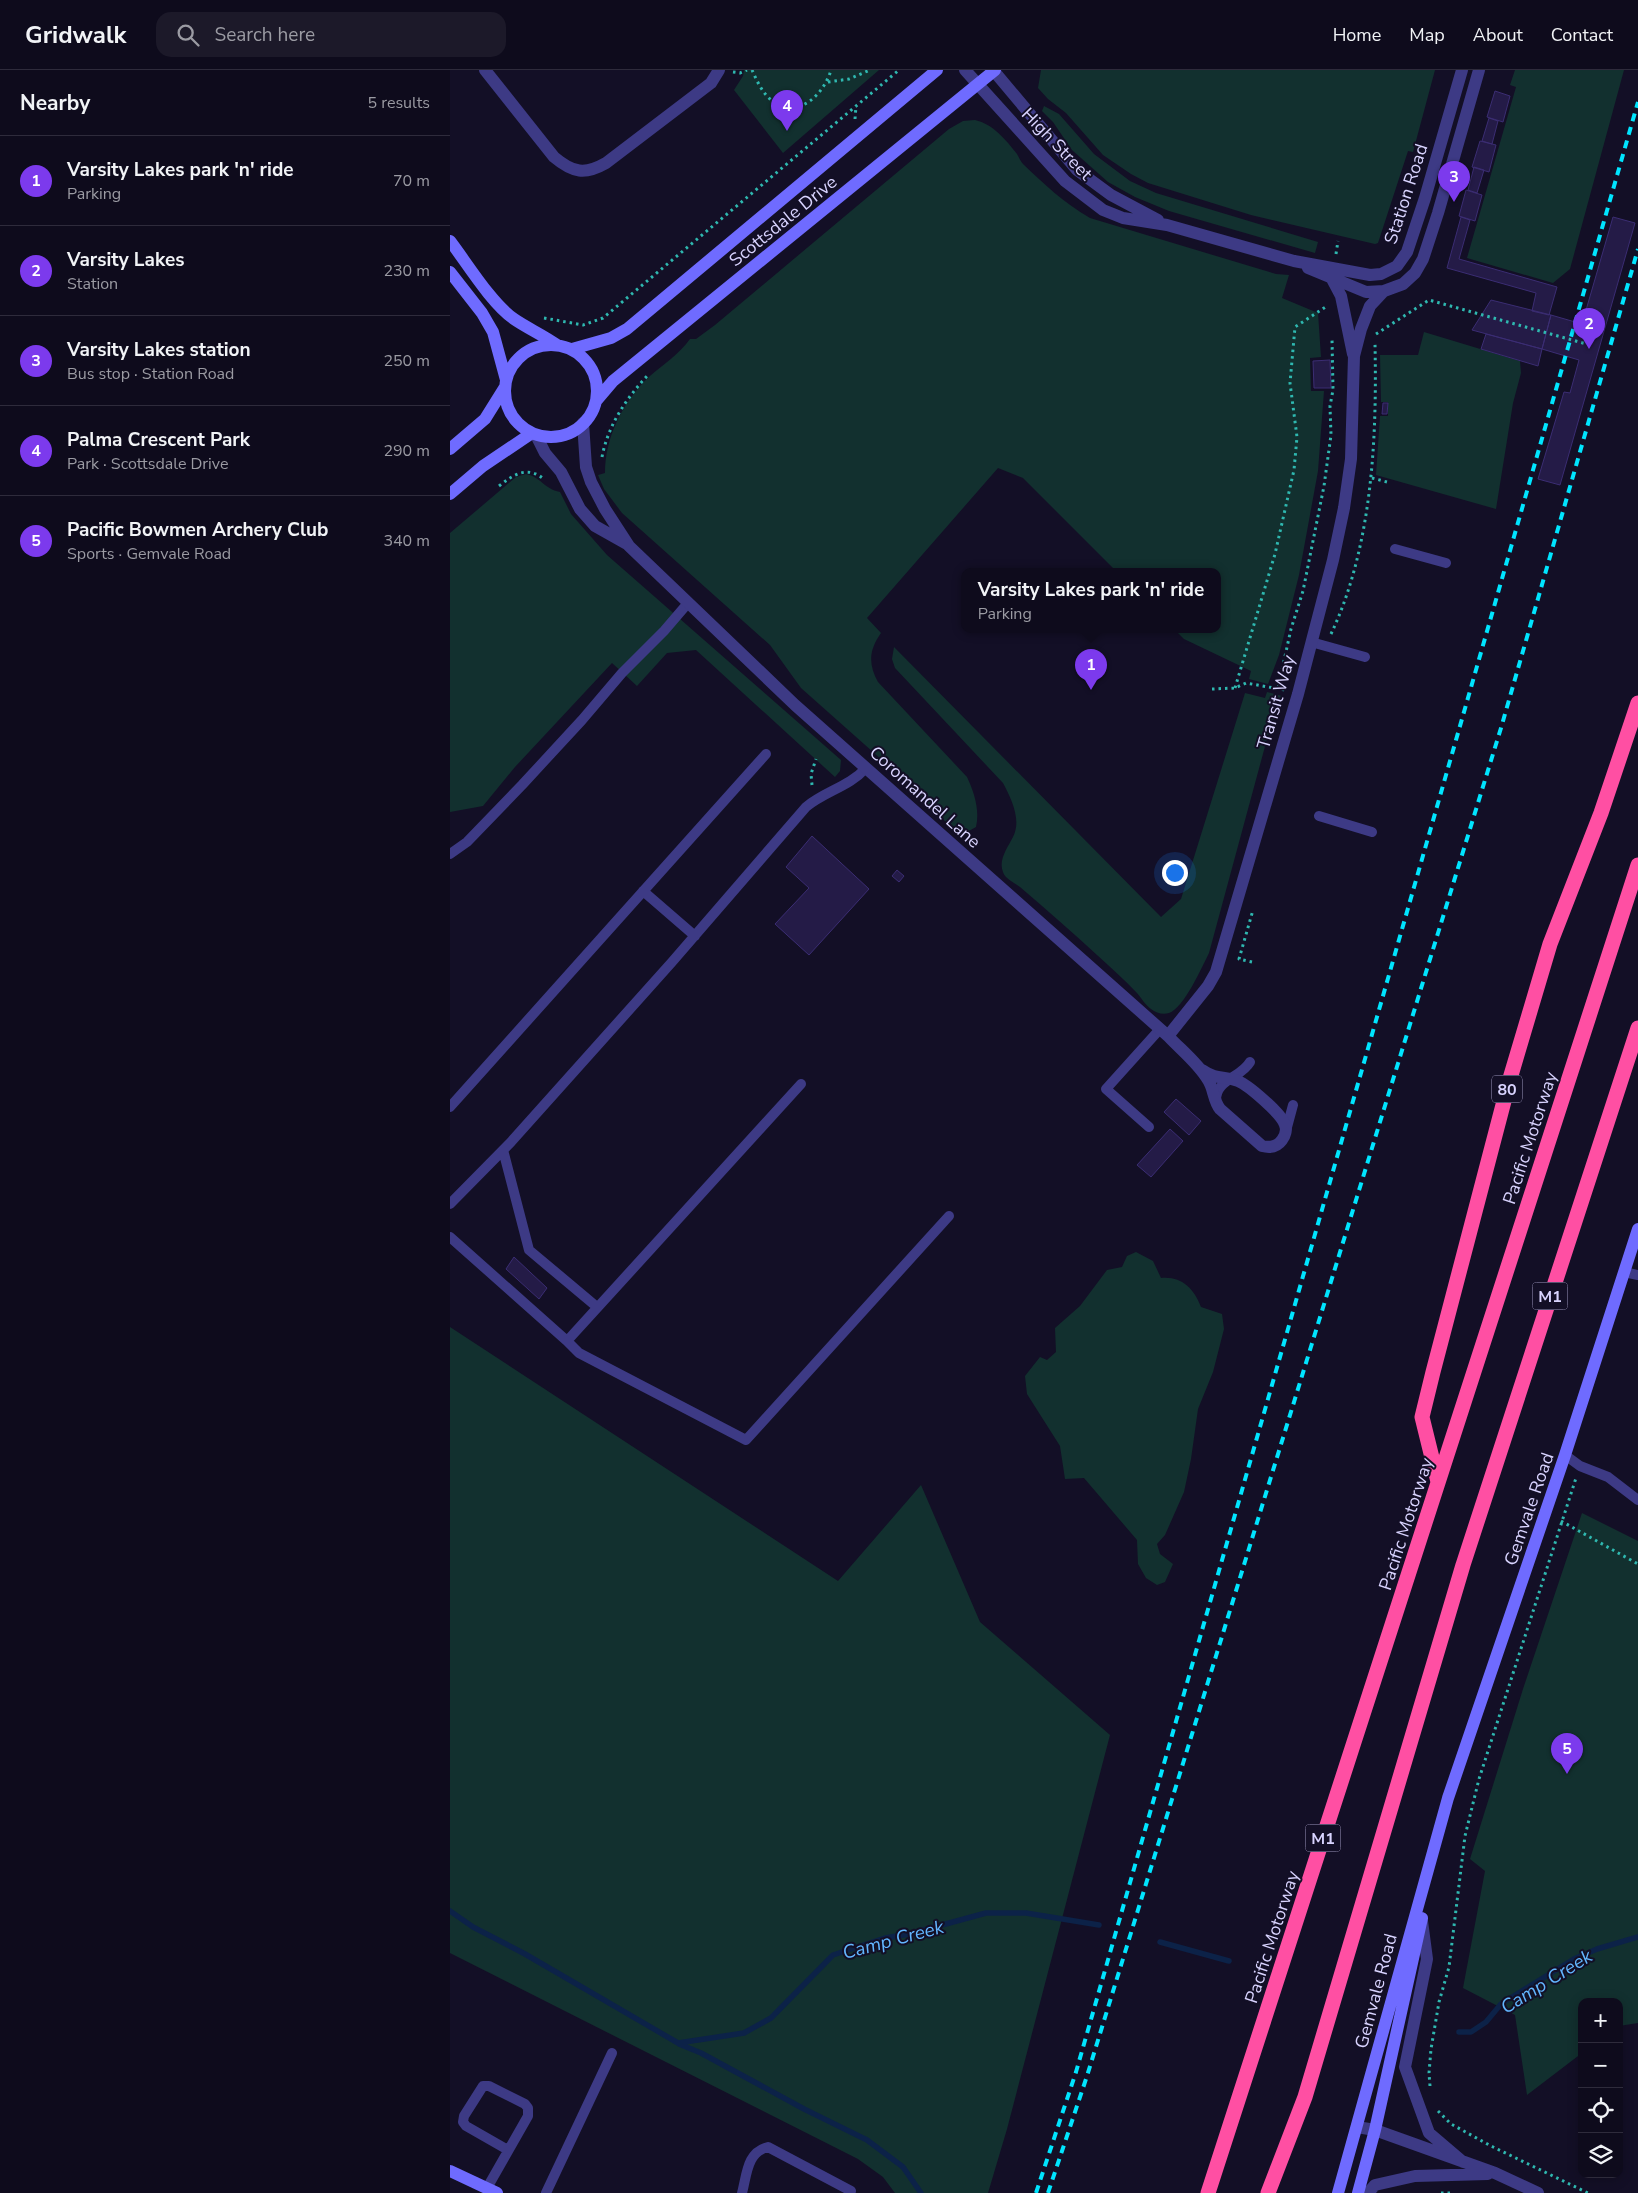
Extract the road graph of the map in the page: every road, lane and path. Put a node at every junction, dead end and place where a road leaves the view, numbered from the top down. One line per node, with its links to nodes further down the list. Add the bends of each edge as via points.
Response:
1 (485, 70): 2 (street, via 554,157 568,168 582,171 606,163 711,83)
2 (718, 70)
3 (752, 70): 12 (path, via 772,101 788,108 801,107)
4 (831, 70): 12 (path)
5 (870, 70): 12 (path, via 849,79)
6 (899, 70): 22 (path, via 603,318 583,325)
7 (937, 70): 26 (main road, Scottsdale Drive, via 627,329 611,338)
8 (965, 70): 13 (street, High Street)
9 (994, 70): 13 (main road, Scottsdale Drive); 14 (street, High Street, via 1077,170 1111,194)
10 (1462, 70): 16 (street, Station Road, via 1412,238 1397,266 1381,274 1370,275)
11 (1480, 70): 19 (street, Station Road, via 1423,259 1403,284)
12 (828, 82)
13 (978, 84): 14 (street, High Street, via 1050,166 1083,196 1103,210 1123,218); 30 (main road, Scottsdale Drive, via 613,381)
14 (1167, 225): 16 (street, High Street)
15 (450, 241): 24 (main road, via 514,319)
16 (1294, 262): 18 (street, Station Road)
17 (450, 272): 29 (main road, via 493,332)
18 (1332, 279): 19 (street, Station Road, via 1366,292); 23 (street, Transit Way, via 1341,296)
19 (1384, 291): 27 (street, Transit Way, via 1370,306 1360,329)
20 (1429, 300): 25 (path)
21 (1327, 306): 47 (path, via 1295,327 1290,383 1298,437 1294,470 1275,554)
22 (541, 318)
23 (1349, 337): 27 (street, Transit Way); 48 (path, via 1332,338 1331,435 1324,486 1303,592)
24 (557, 345): 26 (main road); 29 (main road, via 542,345 528,350 508,372)
25 (1590, 345)
26 (572, 349): 30 (main road, via 584,358 592,371)
27 (1354, 356): 44 (street, Transit Way, via 1351,459 1344,508)
28 (650, 372): 34 (path, via 620,412 604,444)
29 (506, 384): 32 (main road, via 506,402 512,416); 33 (main road, via 485,419)
30 (596, 401): 31 (main road)
31 (583, 423): 32 (main road, via 566,434 551,437); 40 (street, Coromandel Lane, via 586,467 591,482)
32 (534, 434): 39 (main road, via 483,466); 40 (street, Coromandel Lane, via 580,509 595,526)
33 (450, 449)
34 (602, 463)
35 (1372, 478): 36 (path)
36 (1388, 482)
37 (499, 486): 38 (path, via 512,476 532,472)
38 (550, 486)
39 (450, 494)
40 (629, 546): 43 (street, Coromandel Lane)
41 (1395, 549): 42 (lane)
42 (1446, 563)
43 (688, 603): 53 (street, Coromandel Lane); 57 (lane, via 522,785 467,842)
44 (1311, 642): 45 (lane); 62 (street, Transit Way, via 1216,972 1208,986)
45 (1365, 656)
46 (1270, 687): 47 (path, via 1246,683)
47 (1236, 688): 49 (path)
48 (1278, 688)
49 (1212, 689)
50 (1638, 702): 83 (highway, 80, via 1545,963 1509,1082 1431,1381 1422,1417)
51 (766, 754): 59 (lane)
52 (816, 759): 54 (path, via 811,774)
53 (866, 768): 60 (lane, via 846,785 816,798 806,807); 62 (street, Coromandel Lane)
54 (812, 786)
55 (1319, 816): 56 (lane)
56 (1372, 832)
57 (450, 854)
58 (1638, 865): 83 (highway, Pacific Motorway / M1)
59 (643, 891): 60 (lane); 69 (lane)
60 (695, 936): 72 (lane)
61 (1638, 1028): 104 (highway, M1, via 1463,1564 1305,2097)
62 (1164, 1033): 64 (street, Coromandel Lane); 70 (lane, via 1106,1089)
63 (1250, 1062): 65 (lane, via 1246,1070)
64 (1202, 1070): 65 (street, Coromandel Lane, via 1218,1079); 67 (street, Coromandel Lane)
65 (1228, 1079): 67 (lane, via 1219,1086); 71 (street, Coromandel Lane, via 1247,1086 1280,1116)
66 (801, 1084): 79 (lane)
67 (1216, 1103): 71 (street, Coromandel Lane, via 1262,1146 1276,1145)
68 (1293, 1105): 71 (lane)
69 (450, 1107)
70 (1149, 1127)
71 (1286, 1131)
72 (503, 1150): 73 (lane); 79 (lane, via 529,1250)
73 (450, 1204)
74 (949, 1216): 80 (lane, via 746,1440 579,1353)
75 (1638, 1229): 77 (main road, Gemvale Road)
76 (450, 1237): 80 (lane)
77 (1624, 1272): 78 (lane); 81 (main road, Gemvale Road)
78 (1638, 1275)
79 (597, 1307): 80 (lane)
80 (566, 1341)
81 (1565, 1455): 82 (lane); 85 (main road, Gemvale Road)
82 (1580, 1466): 84 (lane, via 1608,1477); 86 (path)
83 (1438, 1484): 103 (highway, Pacific Motorway / M1)
84 (1638, 1500)
85 (1549, 1504): 86 (path); 88 (main road, Gemvale Road)
86 (1562, 1522): 87 (path); 91 (path, via 1479,1778 1465,1836 1449,1967 1431,2049)
87 (1638, 1564)
88 (1448, 1798): 89 (main road, Gemvale Road); 93 (main road, Gemvale Road)
89 (1422, 1919): 94 (main road, Gemvale Road); 96 (street, via 1427,1960 1406,2067 1429,2132)
90 (612, 2053): 101 (lane)
91 (1431, 2093)
92 (1437, 2110): 111 (path, via 1458,2129)
93 (1357, 2127): 94 (street); 105 (main road, Gemvale Road)
94 (1375, 2130): 96 (street); 106 (main road, Gemvale Road)
95 (508, 2150): 95 (lane, via 528,2116 528,2108 489,2086 483,2086 463,2122); 99 (lane)
96 (1463, 2162): 98 (street)
97 (450, 2171): 99 (main road)
98 (1495, 2173): 107 (street, via 1415,2176 1375,2185); 110 (street)
99 (492, 2190)
100 (851, 2191): 102 (lane, via 768,2147 752,2156)
101 (546, 2193)
102 (742, 2193)
103 (1208, 2193)
104 (1268, 2193)
105 (1338, 2193)
106 (1358, 2193)
107 (1368, 2193)
108 (1441, 2193): 109 (path)
109 (1452, 2193)
110 (1538, 2193)
111 (1588, 2193)

